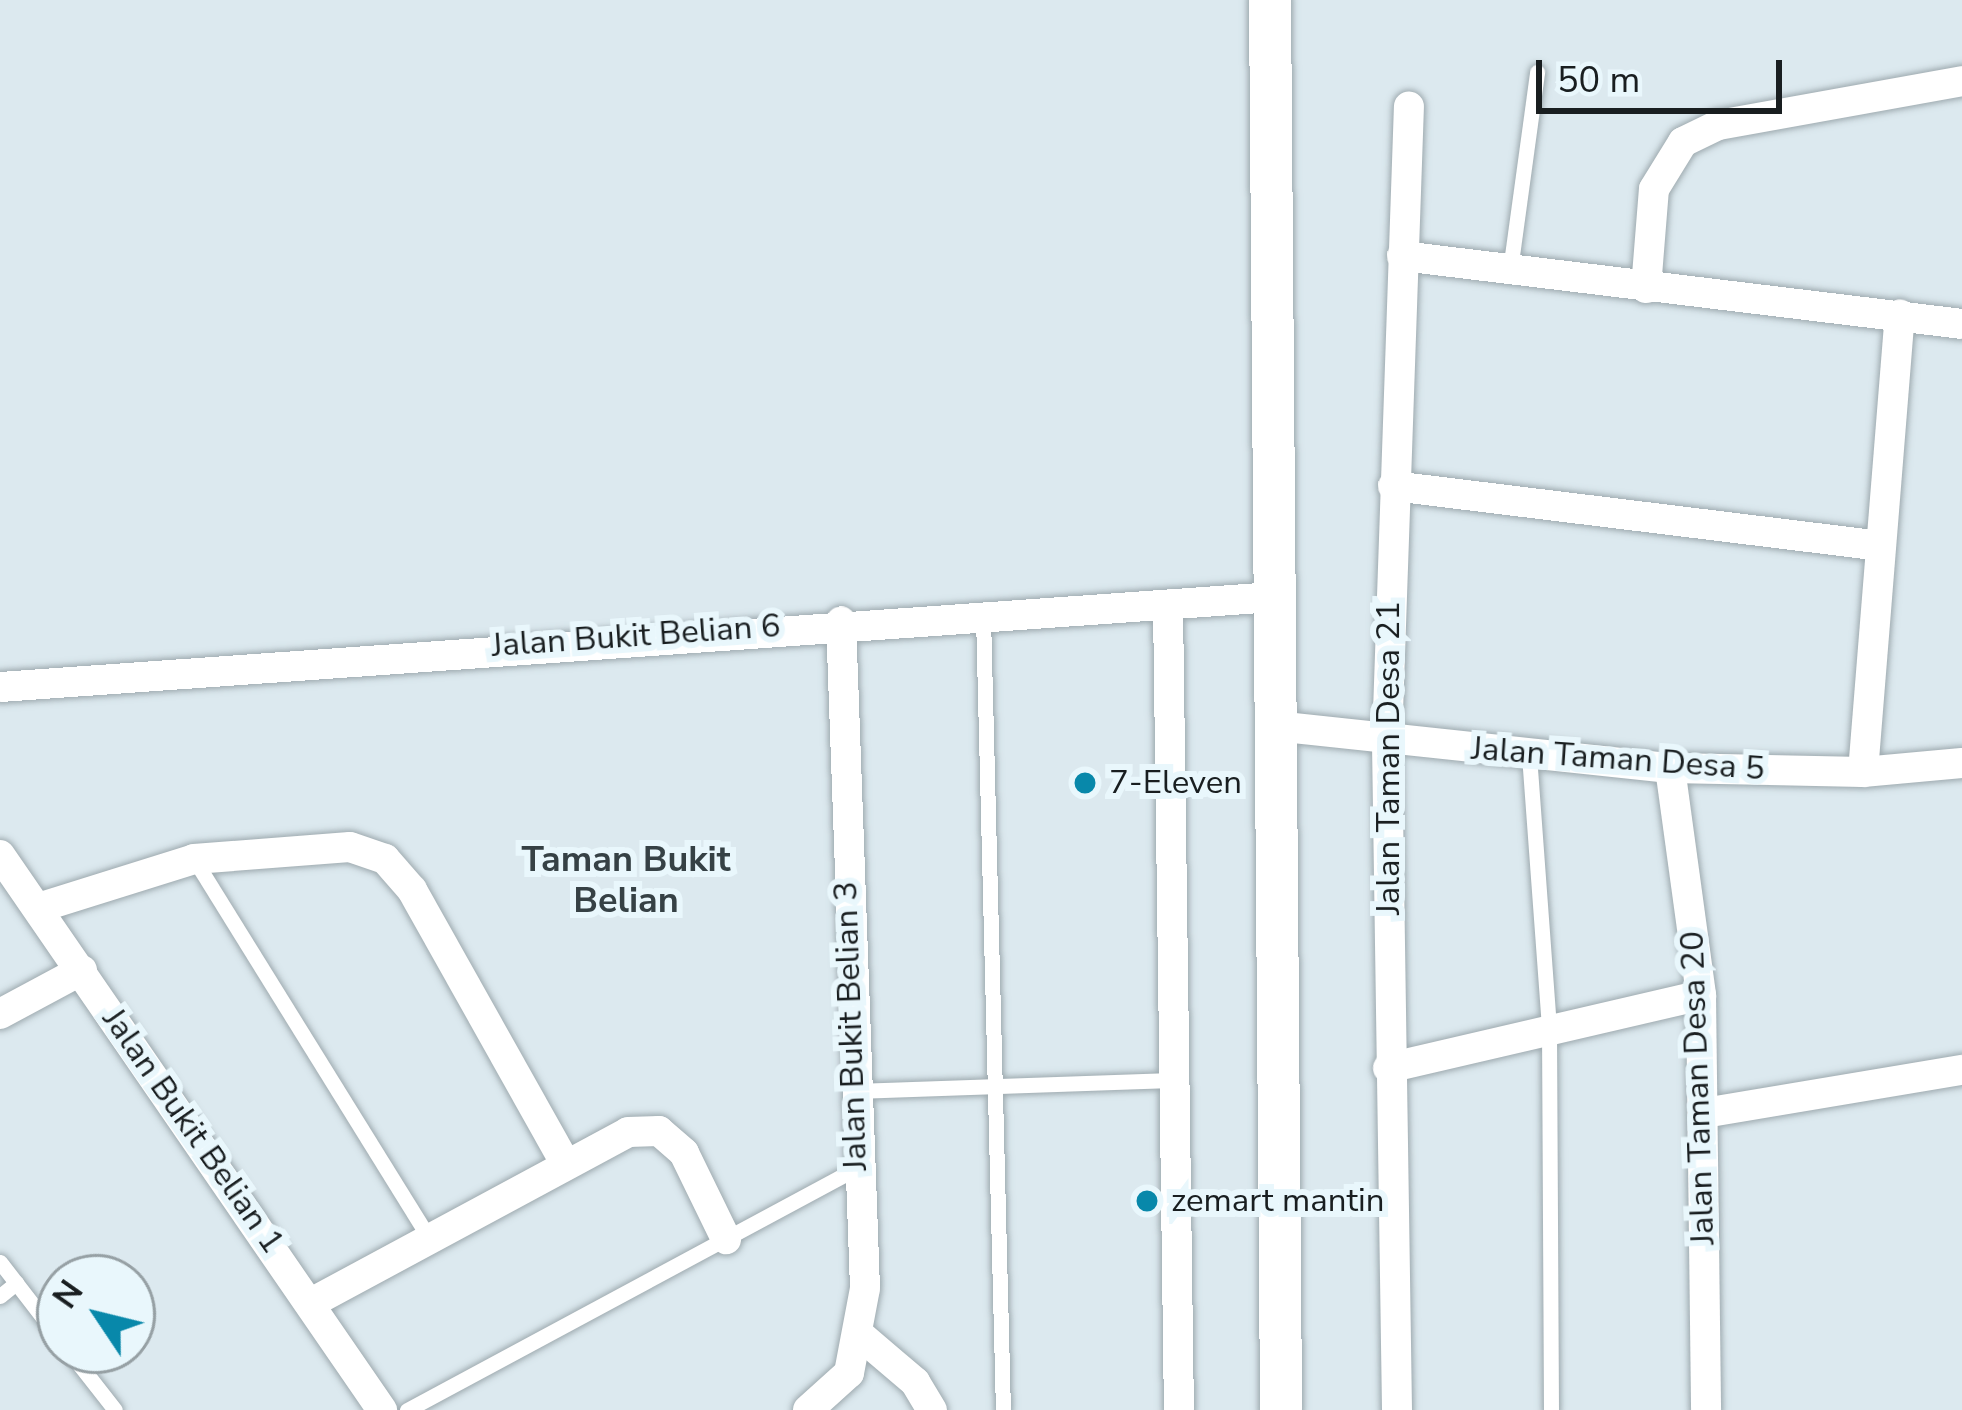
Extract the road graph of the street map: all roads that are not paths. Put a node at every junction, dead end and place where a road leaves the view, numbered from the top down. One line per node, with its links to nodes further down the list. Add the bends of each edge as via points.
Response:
1 (1270, 0): 12 (main road)
2 (1537, 72): 6 (lane)
3 (1962, 82): 7 (street, via 1718,125 1683,142 1654,189)
4 (1409, 106): 5 (street, Jalan Taman Desa 21)
5 (1402, 256): 6 (street); 10 (street, Jalan Taman Desa 21)
6 (1510, 270): 7 (street)
7 (1646, 288): 8 (street)
8 (1900, 314): 9 (street); 11 (street)
9 (1962, 324)
10 (1393, 486): 11 (street); 18 (street, Jalan Taman Desa 21)
11 (1874, 545): 22 (street)
12 (1273, 597): 13 (street, Jalan Bukit Belian 6); 17 (main road)
13 (1168, 606): 14 (street, Jalan Bukit Belian 6); 32 (street)
14 (982, 616): 15 (street, Jalan Bukit Belian 6); 33 (lane)
15 (841, 621): 16 (street, Jalan Bukit Belian 6); 34 (street, Jalan Bukit Belian 3)
16 (0, 687)
17 (1275, 726): 18 (street, Jalan Taman Desa 5); 54 (main road)
18 (1388, 740): 19 (street, Jalan Taman Desa 5); 30 (street, Jalan Taman Desa 21)
19 (1529, 755): 21 (street, Jalan Taman Desa 5); 29 (lane)
20 (1962, 763): 22 (street, Jalan Taman Desa 5)
21 (1670, 768): 22 (street, Jalan Taman Desa 5); 27 (street, Jalan Taman Desa 20)
22 (1863, 772)
23 (0, 854): 25 (street, Jalan Bukit Belian 1)
24 (194, 859): 25 (street); 36 (street, via 350,847 385,859 412,890); 38 (lane)
25 (38, 908): 26 (street, Jalan Bukit Belian 1)
26 (82, 970): 28 (street); 43 (street, Jalan Bukit Belian 1)
27 (1701, 995): 29 (street); 35 (street, Jalan Taman Desa 20)
28 (0, 1014)
29 (1549, 1029): 30 (street); 56 (lane)
30 (1388, 1068): 55 (street, Jalan Taman Desa 21)
31 (1962, 1070): 35 (street)
32 (1172, 1080): 33 (lane); 53 (street)
33 (997, 1088): 34 (lane); 52 (lane)
34 (851, 1091): 37 (street, Jalan Bukit Belian 3)
35 (1704, 1113): 57 (street, Jalan Taman Desa 20)
36 (564, 1161): 38 (street); 39 (street, via 628,1132 659,1131 684,1153)
37 (855, 1168): 39 (lane); 45 (street, Jalan Bukit Belian 3)
38 (428, 1237): 43 (street)
39 (726, 1239): 49 (lane)
40 (0, 1262): 41 (lane)
41 (16, 1283): 42 (lane); 44 (lane)
42 (0, 1296)
43 (311, 1303): 48 (street, Jalan Bukit Belian 1)
44 (36, 1309)
45 (861, 1336): 50 (street, via 849,1373); 51 (street, via 915,1382)
46 (87, 1374): 47 (lane)
47 (115, 1410)
48 (382, 1410)
49 (407, 1410)
50 (808, 1410)
51 (932, 1410)
52 (1003, 1410)
53 (1179, 1410)
54 (1281, 1410)
55 (1397, 1410)
56 (1551, 1410)
57 (1706, 1410)

